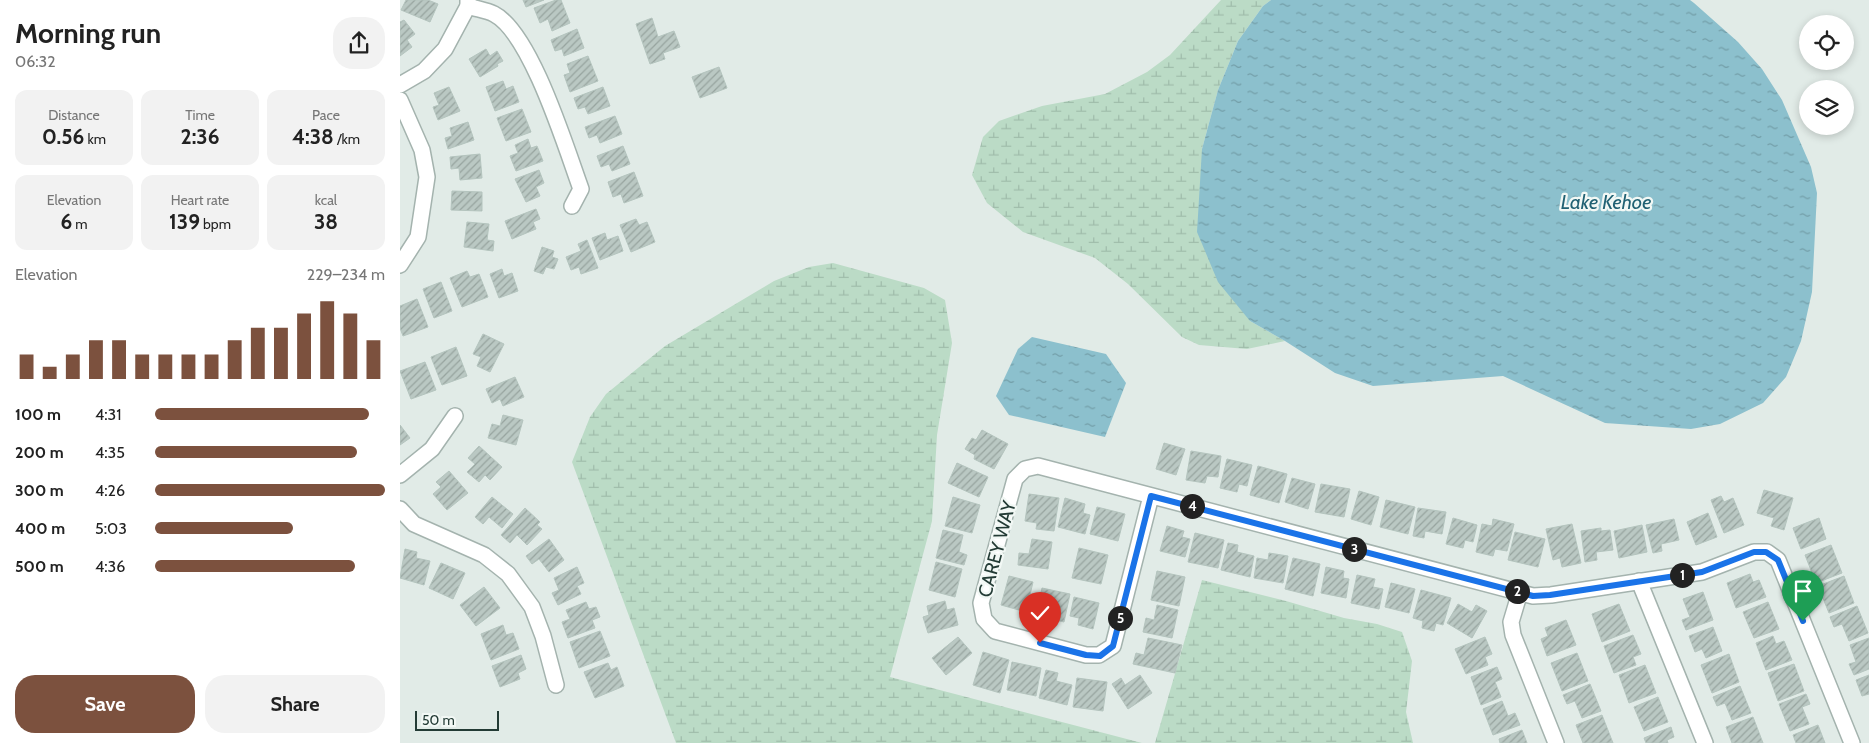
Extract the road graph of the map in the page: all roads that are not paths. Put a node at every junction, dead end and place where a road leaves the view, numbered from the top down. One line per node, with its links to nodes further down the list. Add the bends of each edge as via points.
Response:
1 (468, 3): 2 (street, via 445,49 424,70); 4 (street, via 494,14 515,32 538,74 581,189)
2 (400, 85)
3 (400, 100): 5 (street, via 422,150 427,177 418,237)
4 (572, 206)
5 (400, 265)
6 (455, 416): 7 (street, via 432,448)
7 (400, 475)
8 (1151, 496): 8 (street, CAREY WAY, via 1038,466 1025,469 1015,479 981,603 984,619 995,631 1100,656 1113,646); 11 (street, CAREY WAY)
9 (400, 509): 12 (street, via 414,524 484,555 508,574 532,607)
10 (1640, 581): 11 (street, CAREY WAY, via 1550,595 1533,596); 14 (street); 15 (street, CAREY WAY, via 1702,572 1754,552 1766,552 1778,560)
11 (1520, 592): 13 (street, via 1511,622 1512,635)
12 (556, 685)
13 (1556, 743)
14 (1705, 743)
15 (1852, 743)

